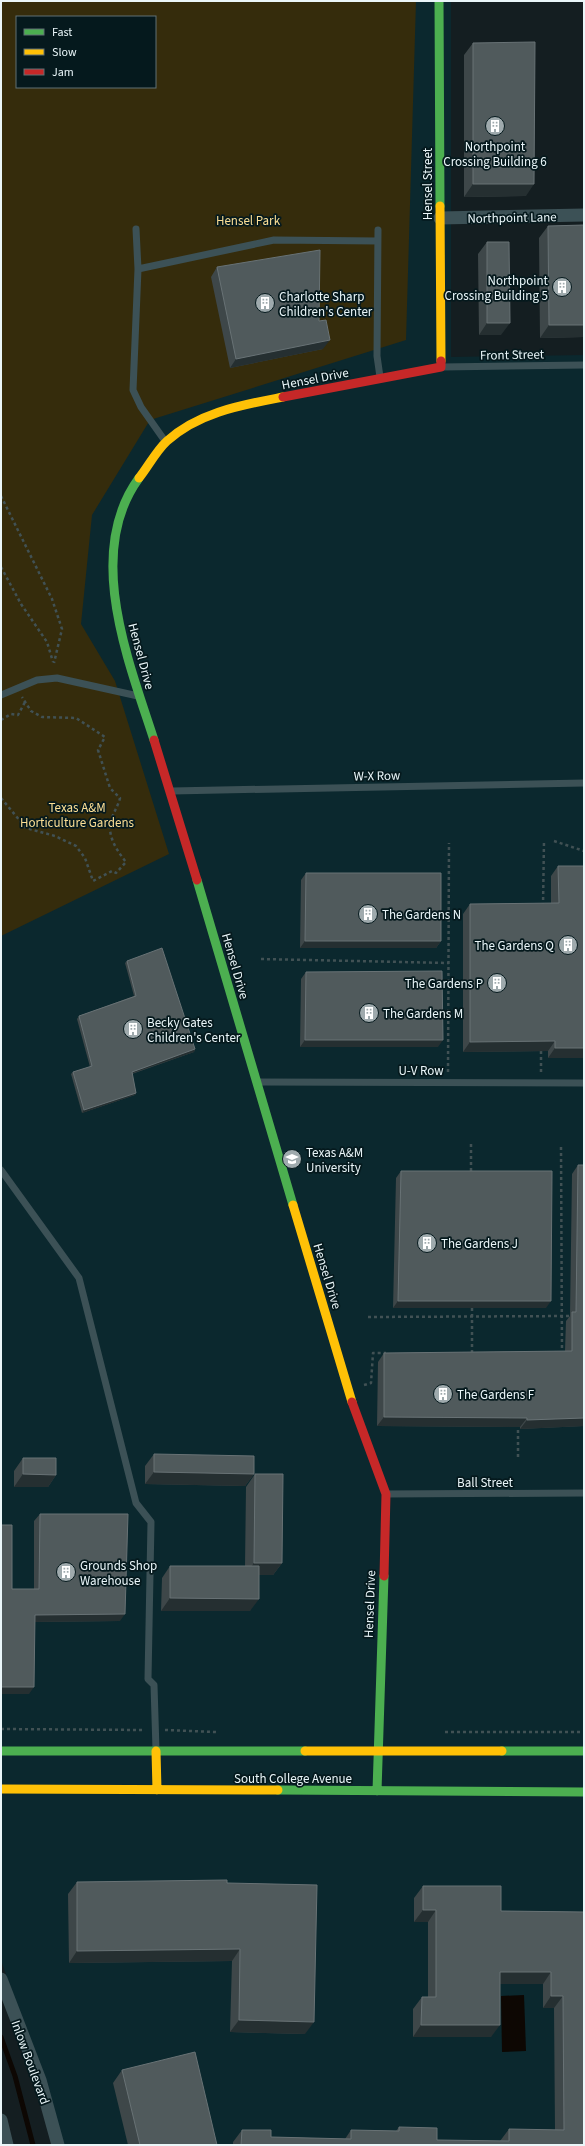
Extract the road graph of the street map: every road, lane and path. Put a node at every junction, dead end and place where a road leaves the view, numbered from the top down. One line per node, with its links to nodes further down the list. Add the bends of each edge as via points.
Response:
1 (439, 1): 3 (street, Hensel Street)
2 (584, 215): 3 (street, Northpoint Lane)
3 (440, 218): 9 (street, Hensel Street)
4 (136, 229): 7 (lane)
5 (378, 230): 6 (lane)
6 (378, 241): 7 (lane, via 274,240); 10 (lane, via 377,356)
7 (138, 269): 11 (lane, via 133,390 141,407)
8 (584, 365): 9 (lane, Front Street)
9 (441, 367): 10 (street, Hensel Drive)
10 (381, 379): 11 (street, Hensel Drive, via 236,406 191,424)
11 (166, 442): 18 (street, Hensel Drive, via 137,481 125,503 118,521 113,550 114,595 120,627)
12 (1, 496): 14 (path, via 52,599 62,629)
13 (1, 567): 14 (path, via 21,604 47,642)
14 (54, 663): 15 (path)
15 (57, 678): 16 (lane, via 37,680); 18 (lane)
16 (17, 687): 17 (lane); 19 (path)
17 (1, 695)
18 (140, 697): 22 (street, Hensel Drive)
19 (25, 702): 20 (path, via 18,715 11,714); 23 (path, via 31,712 42,717 76,718 104,737 98,750 110,788 120,798 110,825 115,847 126,862 116,873 112,871 93,881 85,858 76,846 55,836 26,828)
20 (1, 720)
21 (584, 783): 22 (lane, W-X Row)
22 (171, 791): 32 (street, Hensel Drive)
23 (1, 798)
24 (544, 841): 28 (path)
25 (554, 841): 27 (path)
26 (450, 843): 30 (path)
27 (584, 851)
28 (543, 912)
29 (261, 959): 30 (path)
30 (449, 963): 33 (path)
31 (541, 1044): 34 (path)
32 (257, 1082): 33 (lane, U-V Row); 52 (street, Hensel Drive)
33 (448, 1082): 34 (lane, U-V Row)
34 (541, 1083): 35 (lane, U-V Row)
35 (584, 1083)
36 (471, 1144): 39 (path)
37 (561, 1147): 42 (path)
38 (1, 1170): 62 (lane, via 79,1278 136,1503 152,1522 148,1679 154,1685)
39 (471, 1176)
40 (472, 1301): 41 (path)
41 (473, 1316): 42 (path); 44 (path); 47 (path)
42 (561, 1316): 43 (path); 50 (path)
43 (576, 1316)
44 (368, 1317)
45 (388, 1353): 52 (path, via 373,1353 371,1382)
46 (465, 1353): 47 (path)
47 (472, 1353): 48 (path)
48 (480, 1353)
49 (554, 1353): 50 (path)
50 (562, 1353): 51 (path)
51 (569, 1353)
52 (348, 1389): 56 (street, Hensel Drive)
53 (518, 1420): 54 (path)
54 (518, 1457)
55 (584, 1493): 56 (lane, Ball Street)
56 (386, 1494): 64 (street, Hensel Drive)
57 (1, 1730): 58 (path)
58 (140, 1730)
59 (584, 1732): 60 (path)
60 (441, 1733)
61 (1, 1751): 62 (street, South College Avenue)
62 (156, 1751): 64 (street, South College Avenue); 66 (street)
63 (584, 1751): 64 (street, South College Avenue)
64 (377, 1752): 67 (street, Hensel Drive)
65 (1, 1789): 66 (street, South College Avenue)
66 (157, 1790): 67 (street, South College Avenue)
67 (377, 1791): 68 (street, South College Avenue)
68 (584, 1792)
69 (1, 1979): 72 (street, Inlow Boulevard, via 40,2080)
70 (2, 2128): 71 (street)
71 (7, 2145)
72 (58, 2145)

